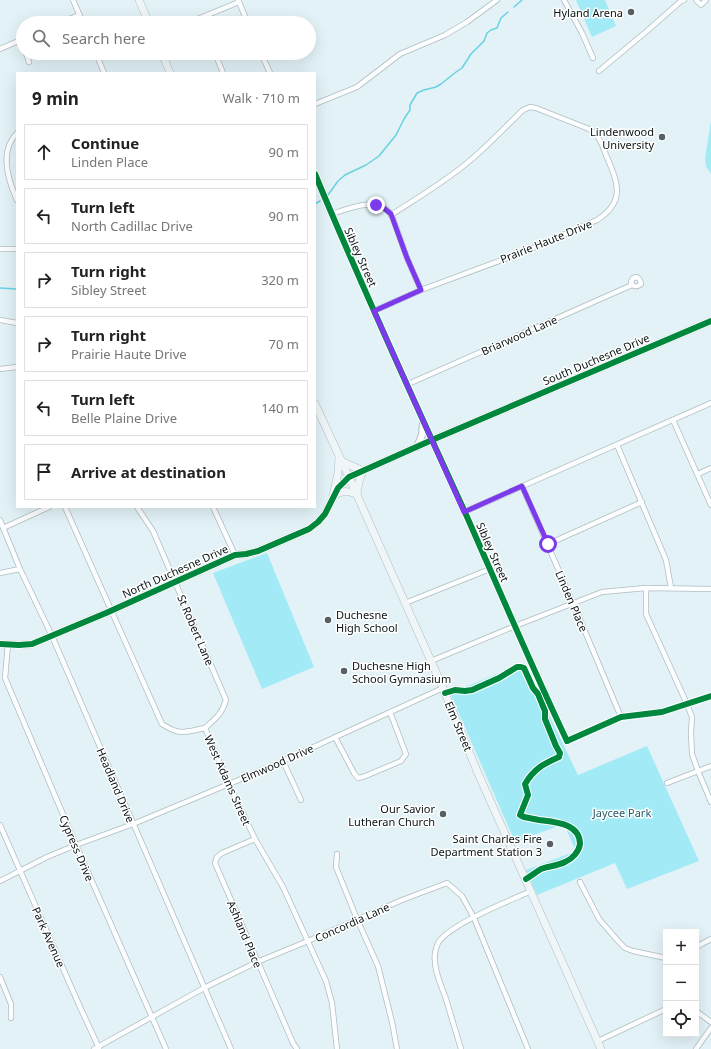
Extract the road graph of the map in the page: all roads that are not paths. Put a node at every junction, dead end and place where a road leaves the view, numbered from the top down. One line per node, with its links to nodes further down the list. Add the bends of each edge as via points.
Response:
1 (73, 0): 9 (street)
2 (139, 0): 10 (main road)
3 (497, 0): 25 (street, via 445,35 400,54 357,87)
4 (564, 0): 15 (street)
5 (684, 0): 20 (street)
6 (696, 0): 7 (street, via 701,5)
7 (706, 0)
8 (238, 1): 11 (street); 12 (street)
9 (79, 15)
10 (146, 16)
11 (204, 16)
12 (245, 16)
13 (16, 42): 14 (street)
14 (0, 49)
15 (593, 58)
16 (99, 60): 21 (street)
17 (165, 60): 22 (main road)
18 (217, 60): 23 (street)
19 (264, 60): 24 (street)
20 (599, 71)
21 (104, 72)
22 (170, 72)
23 (223, 72)
24 (270, 72)
25 (316, 104)
26 (16, 134): 28 (street, via 10,137 3,154 4,171)
27 (316, 176): 29 (street, Sibley Street)
28 (16, 198)
29 (332, 214): 30 (street, via 368,204 380,207); 35 (street, Sibley Street)
30 (391, 214): 34 (street); 34 (street, Prairie Haute Drive, via 443,182 523,110 530,107 590,129 600,140 617,184 617,195 612,208 603,217 526,251)
31 (0, 249): 32 (street)
32 (16, 249)
33 (632, 284): 41 (street, Briarwood Lane)
34 (421, 290): 35 (street, Prairie Haute Drive)
35 (374, 311): 41 (street, Sibley Street)
36 (0, 320): 38 (street)
37 (711, 321): 44 (street, South Duchesne Drive)
38 (16, 323)
39 (16, 367): 40 (street)
40 (0, 369)
41 (406, 385): 46 (street, Sibley Street)
42 (711, 404): 45 (street)
43 (316, 406): 50 (main road, Elm Street)
44 (489, 416): 47 (street, North Duchesne Drive)
45 (673, 420): 48 (street); 53 (street)
46 (423, 422): 47 (street, Sibley Street); 49 (street, via 422,435)
47 (432, 440): 49 (street, North Duchesne Drive); 64 (street, Sibley Street)
48 (617, 445): 55 (street); 58 (street)
49 (416, 447): 52 (street, North Duchesne Drive)
50 (341, 459): 52 (main road); 54 (main road, Elm Street); 57 (main road)
51 (711, 468): 53 (street)
52 (362, 471): 54 (street, North Duchesne Drive); 56 (main road)
53 (698, 474): 59 (street)
54 (349, 477): 56 (main road, Elm Street); 57 (street, North Duchesne Drive)
55 (522, 486): 64 (street); 67 (street, Linden Place)
56 (357, 494): 57 (main road, via 344,491); 77 (main road, Elm Street)
57 (333, 496): 68 (street, North Duchesne Drive, via 325,514 309,529 258,550)
58 (642, 502): 67 (street); 74 (street, via 666,560)
59 (711, 505)
60 (47, 508): 66 (street)
61 (65, 508): 78 (street, West Adams Street)
62 (138, 508): 72 (street, St Robert Lane, via 154,531)
63 (213, 508): 68 (street)
64 (464, 512): 70 (street, Sibley Street)
65 (0, 520): 66 (street, Headland Drive)
66 (4, 528): 69 (street, Headland Drive)
67 (548, 544): 76 (street, Linden Place)
68 (235, 555): 72 (street, North Duchesne Drive)
69 (20, 569): 71 (street); 80 (street, Headland Drive)
70 (490, 569): 77 (street); 79 (street, Sibley Street)
71 (0, 573)
72 (175, 582): 78 (street, North Duchesne Drive); 89 (street, St Robert Lane, via 226,700 223,710)
73 (646, 588): 74 (street); 76 (street, via 602,592); 86 (street, via 646,614)
74 (671, 588): 75 (street)
75 (711, 589)
76 (573, 603): 79 (street); 88 (street, Linden Place)
77 (405, 604): 83 (main road, Elm Street)
78 (111, 611): 80 (street, North Duchesne Drive); 89 (street, West Adams Street, via 162,724 183,733)
79 (515, 626): 83 (street); 88 (street, Sibley Street, via 567,741)
80 (52, 636): 82 (street, North Duchesne Drive, via 32,644); 98 (street, Headland Drive)
81 (0, 644): 82 (street, North Duchesne Drive)
82 (8, 644): 101 (street, Cypress Drive, via 5,678)
83 (431, 661): 84 (main road, Elm Street)
84 (443, 688): 87 (street, Elmwood Drive); 106 (main road, Elm Street)
85 (711, 696): 86 (street)
86 (687, 704): 88 (street, via 662,712); 93 (street, via 692,717 692,754)
87 (390, 712): 90 (street, Elmwood Drive); 90 (street, via 406,754 401,761 358,778)
88 (621, 717)
89 (206, 728): 95 (street, West Adams Street)
90 (335, 737): 91 (street, Elmwood Drive)
91 (283, 761): 95 (street, Elmwood Drive); 96 (street)
92 (711, 766): 93 (street)
93 (698, 772): 94 (street); 97 (street)
94 (667, 783)
95 (229, 784): 98 (street, Elmwood Drive); 100 (street, West Adams Street)
96 (301, 800)
97 (711, 802)
98 (133, 824): 101 (street, Elmwood Drive); 115 (street, Headland Drive)
99 (0, 825): 103 (street, Park Avenue)
100 (255, 839): 110 (street, West Adams Street, via 283,888); 113 (street, Ashland Place, via 222,854 214,863)
101 (76, 845): 103 (street, Elmwood Drive); 118 (street, Cypress Drive)
102 (337, 854): 108 (street, via 336,867)
103 (20, 871): 104 (street, Elmwood Drive); 123 (street, Park Avenue)
104 (0, 881)
105 (580, 882): 112 (street, via 599,919 625,948)
106 (531, 891): 107 (street); 122 (main road, Elm Street)
107 (474, 918): 108 (street, Concordia Lane, via 462,896 447,883); 130 (street, via 443,938 438,944 434,960); 131 (street, Concordia Lane)
108 (357, 919): 110 (street, Concordia Lane); 129 (street, via 378,966)
109 (711, 939): 111 (street)
110 (308, 941): 113 (street, Concordia Lane); 128 (street, West Adams Street, via 326,981 332,1003)
111 (699, 945)
112 (663, 957)
113 (257, 962): 115 (street, Concordia Lane); 127 (street, Ashland Place, via 292,1043)
114 (0, 977): 119 (street, via 11,1004)
115 (204, 988): 118 (street, Concordia Lane); 126 (street, Headland Drive)
116 (663, 1010): 122 (street)
117 (699, 1013): 120 (street)
118 (152, 1017): 123 (street, Concordia Lane); 125 (street, Cypress Drive)
119 (11, 1018)
120 (711, 1022)
121 (711, 1028): 133 (street)
122 (598, 1041): 132 (main road, Elm Street)
123 (99, 1048): 124 (street, Concordia Lane)
124 (94, 1049)
125 (166, 1049)
126 (231, 1049)
127 (297, 1049)
128 (337, 1049)
129 (397, 1049)
130 (461, 1049)
131 (528, 1049)
132 (601, 1049)
133 (696, 1049)

